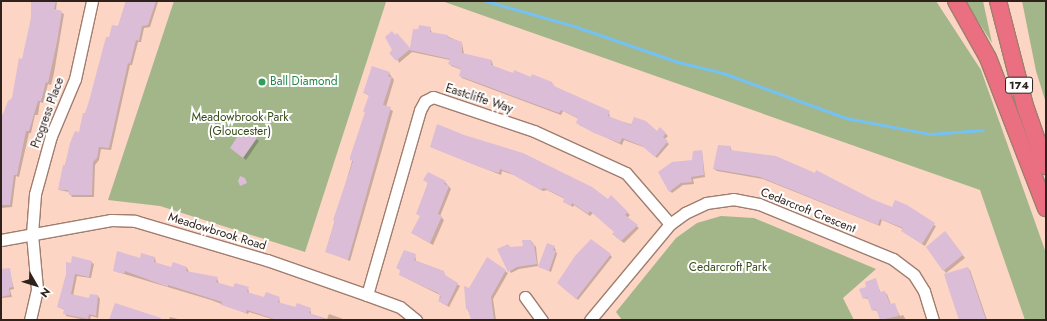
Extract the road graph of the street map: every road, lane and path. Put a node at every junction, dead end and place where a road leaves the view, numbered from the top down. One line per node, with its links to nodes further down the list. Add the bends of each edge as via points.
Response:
1 (92, 1): 7 (street, Progress Place, via 75,79 51,136 36,194)
2 (956, 1): 5 (highway, via 988,58)
3 (998, 1): 4 (highway, 174, via 1025,106)
4 (1046, 166)
5 (1046, 208)
6 (670, 224): 9 (street, Eastcliffe Way, via 626,173 534,130 433,97 425,101 420,110); 14 (street, Cedarcroft Crescent); 15 (street, Cedarcroft Crescent, via 685,213 706,204 733,199 758,204 893,259 914,275 924,291)
7 (32, 234): 8 (street, Meadowbrook Road); 9 (street, Meadowbrook Road, via 111,220 136,221 267,260); 11 (street, Progress Place, via 37,289)
8 (1, 240)
9 (367, 295): 12 (street, Meadowbrook Road, via 400,307)
10 (525, 297): 13 (street)
11 (30, 320)
12 (416, 320)
13 (542, 320)
14 (590, 320)
15 (933, 320)

